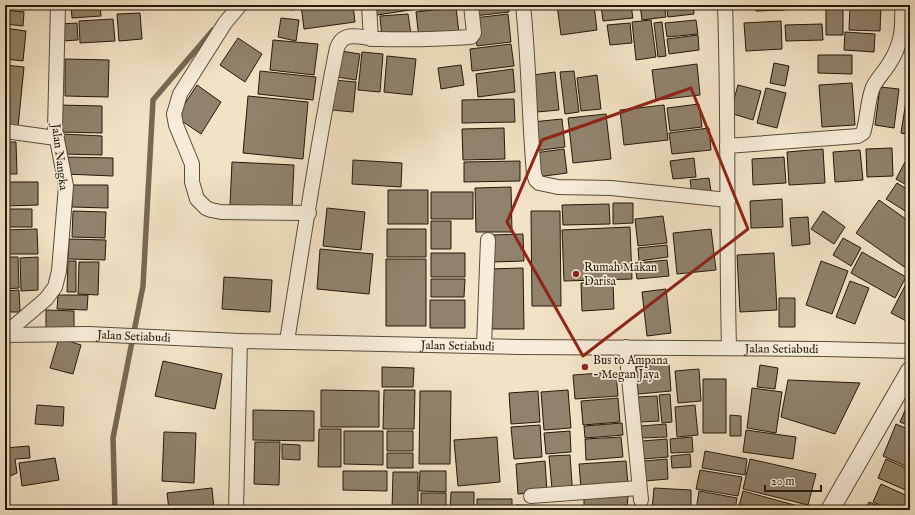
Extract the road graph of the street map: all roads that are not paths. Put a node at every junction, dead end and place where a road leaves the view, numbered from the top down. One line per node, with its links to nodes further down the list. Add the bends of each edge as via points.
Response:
1 (58, 5): 10 (street, Jalan Nangka)
2 (240, 5): 13 (street, via 201,60 175,106 174,118 192,164 194,191 201,204 220,212)
3 (368, 5): 8 (street)
4 (471, 5): 8 (street, via 474,33 471,37 427,40)
5 (523, 5): 12 (street, via 536,180 543,185 558,187 611,188)
6 (725, 5): 11 (street)
7 (902, 5): 11 (street, via 901,39 897,50 874,86 863,133 858,136)
8 (371, 39): 13 (street, via 346,37 337,48)
9 (5, 131): 10 (street)
10 (56, 138): 15 (street, Jalan Nangka, via 66,186 58,276 52,292 46,299)
11 (727, 146): 12 (street)
12 (728, 200): 20 (street)
13 (308, 213): 17 (street)
14 (488, 240): 18 (street)
15 (5, 334): 16 (street, Jalan Setiabudi, via 88,334)
16 (240, 341): 17 (street, Jalan Setiabudi); 24 (street)
17 (287, 341): 18 (street, Jalan Setiabudi)
18 (484, 346): 19 (street, Jalan Setiabudi)
19 (626, 347): 20 (street, Jalan Setiabudi); 23 (street, via 640,494)
20 (729, 348): 21 (street, Jalan Setiabudi)
21 (910, 351)
22 (908, 377): 25 (street)
23 (531, 496)
24 (236, 510)
25 (830, 510)

